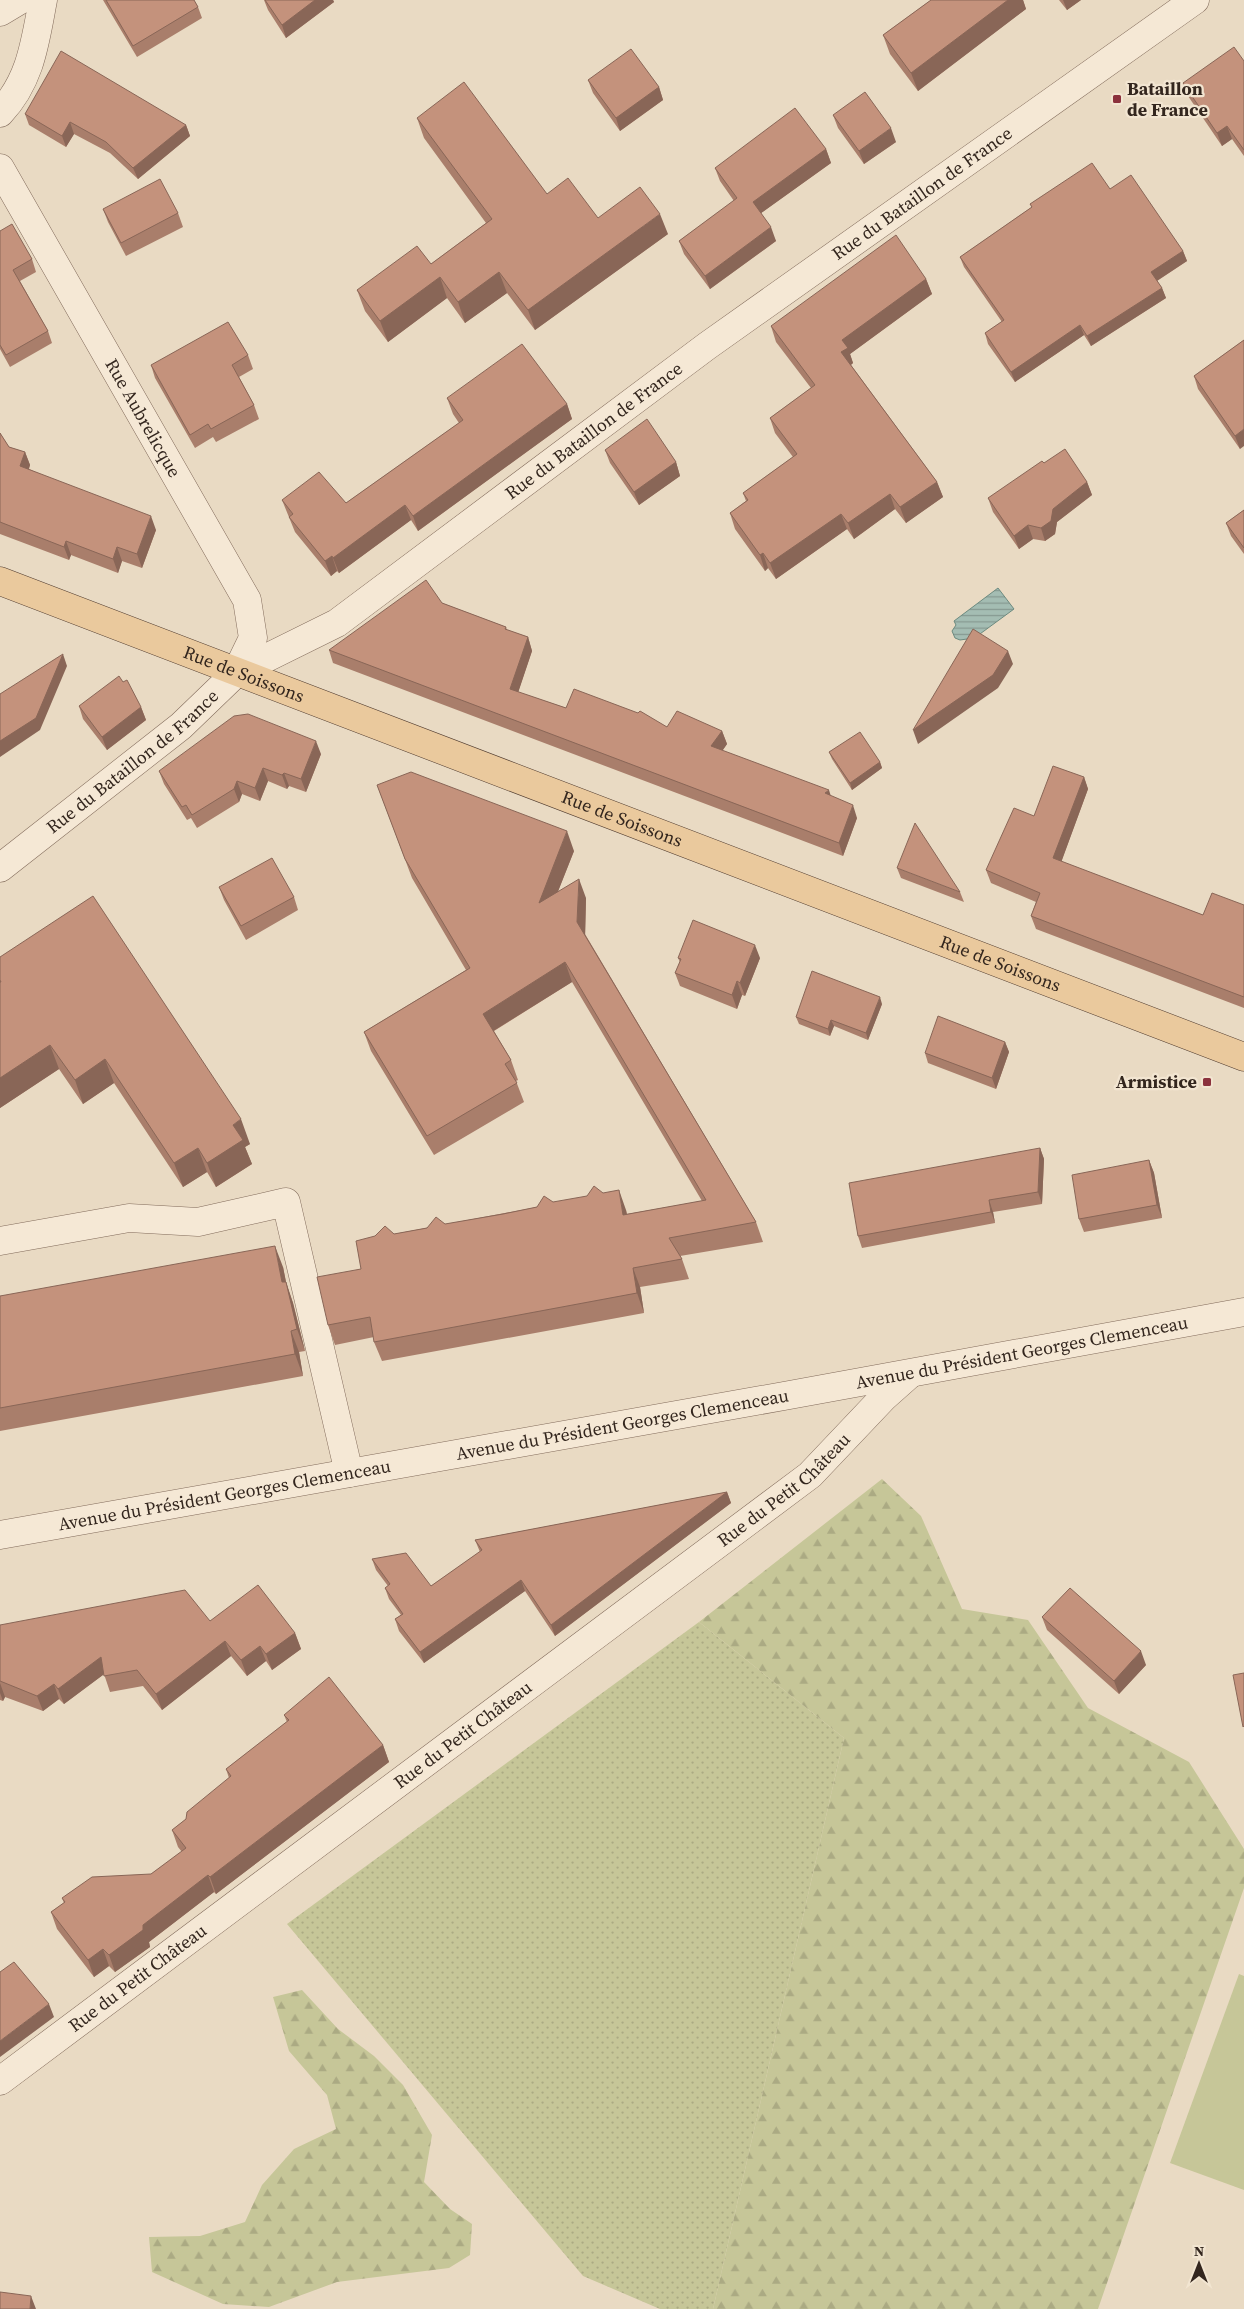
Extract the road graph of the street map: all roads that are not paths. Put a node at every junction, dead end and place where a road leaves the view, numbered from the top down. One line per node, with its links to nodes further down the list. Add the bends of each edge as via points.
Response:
1 (20, 0): 4 (street)
2 (43, 0): 5 (street, via 30,63 12,100)
3 (1195, 0): 8 (street, Rue du Bataillon de France, via 707,346 337,623)
4 (0, 12)
5 (0, 113)
6 (0, 168): 8 (street, Rue Aubrelicque, via 247,600 252,638)
7 (0, 581): 8 (main road, Rue de Soissons)
8 (236, 673): 9 (street, Rue du Bataillon de France, via 181,726); 10 (main road, Rue de Soissons)
9 (0, 868)
10 (1244, 1057)
11 (0, 1241): 14 (street, via 129,1218 198,1222 286,1202)
12 (1244, 1312): 13 (street, Avenue du Président Georges Clemenceau)
13 (911, 1374): 14 (street, Avenue du Président Georges Clemenceau); 16 (street, Rue du Petit Château, via 883,1398 810,1475)
14 (349, 1473): 15 (street, Avenue du Président Georges Clemenceau)
15 (0, 1535)
16 (0, 2081)

